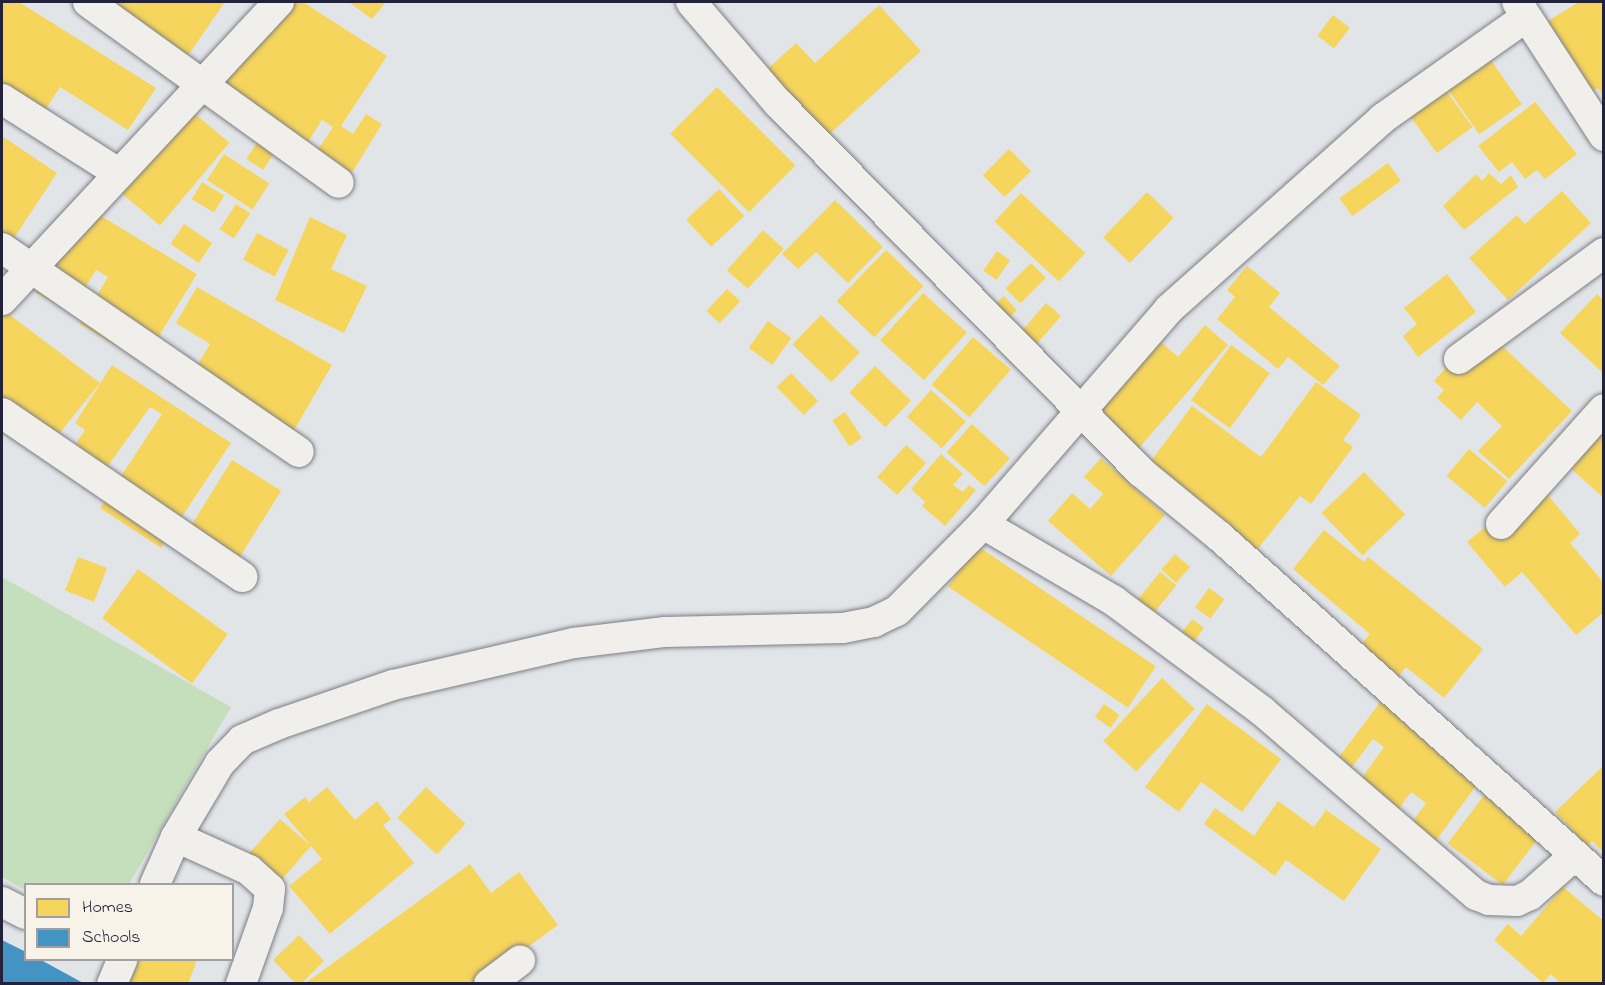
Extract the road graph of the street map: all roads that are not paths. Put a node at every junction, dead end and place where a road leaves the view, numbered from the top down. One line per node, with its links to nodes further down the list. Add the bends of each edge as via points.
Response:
1 (88, 2): 5 (street)
2 (279, 2): 5 (street)
3 (691, 2): 16 (street, via 778,103)
4 (1521, 10): 7 (street); 16 (street, via 1383,118 1169,309)
5 (204, 81): 8 (street); 9 (street)
6 (2, 99): 8 (street)
7 (1604, 136)
8 (118, 173): 12 (street)
9 (339, 183)
10 (2, 248): 12 (street)
11 (1604, 253): 14 (street)
12 (30, 266): 13 (street); 18 (street)
13 (2, 300)
14 (1459, 359)
15 (1604, 409): 20 (street)
16 (1078, 410): 19 (street); 23 (street, via 1141,472 1219,536)
17 (2, 413): 21 (street)
18 (299, 452)
19 (983, 524): 22 (street, via 897,611 874,622 843,628 764,632 665,632 574,643 393,685 279,724 242,741 220,763); 23 (street, via 1114,601 1262,711 1476,895 1489,900 1517,901 1530,895)
20 (1502, 524)
21 (242, 577)
22 (176, 837): 25 (street); 29 (street, via 249,870 270,889 268,908)
23 (1575, 855): 24 (street)
24 (1604, 881)
25 (156, 883)
26 (2, 902): 27 (street)
27 (24, 913)
28 (520, 961): 30 (street)
29 (241, 984)
30 (489, 984)

